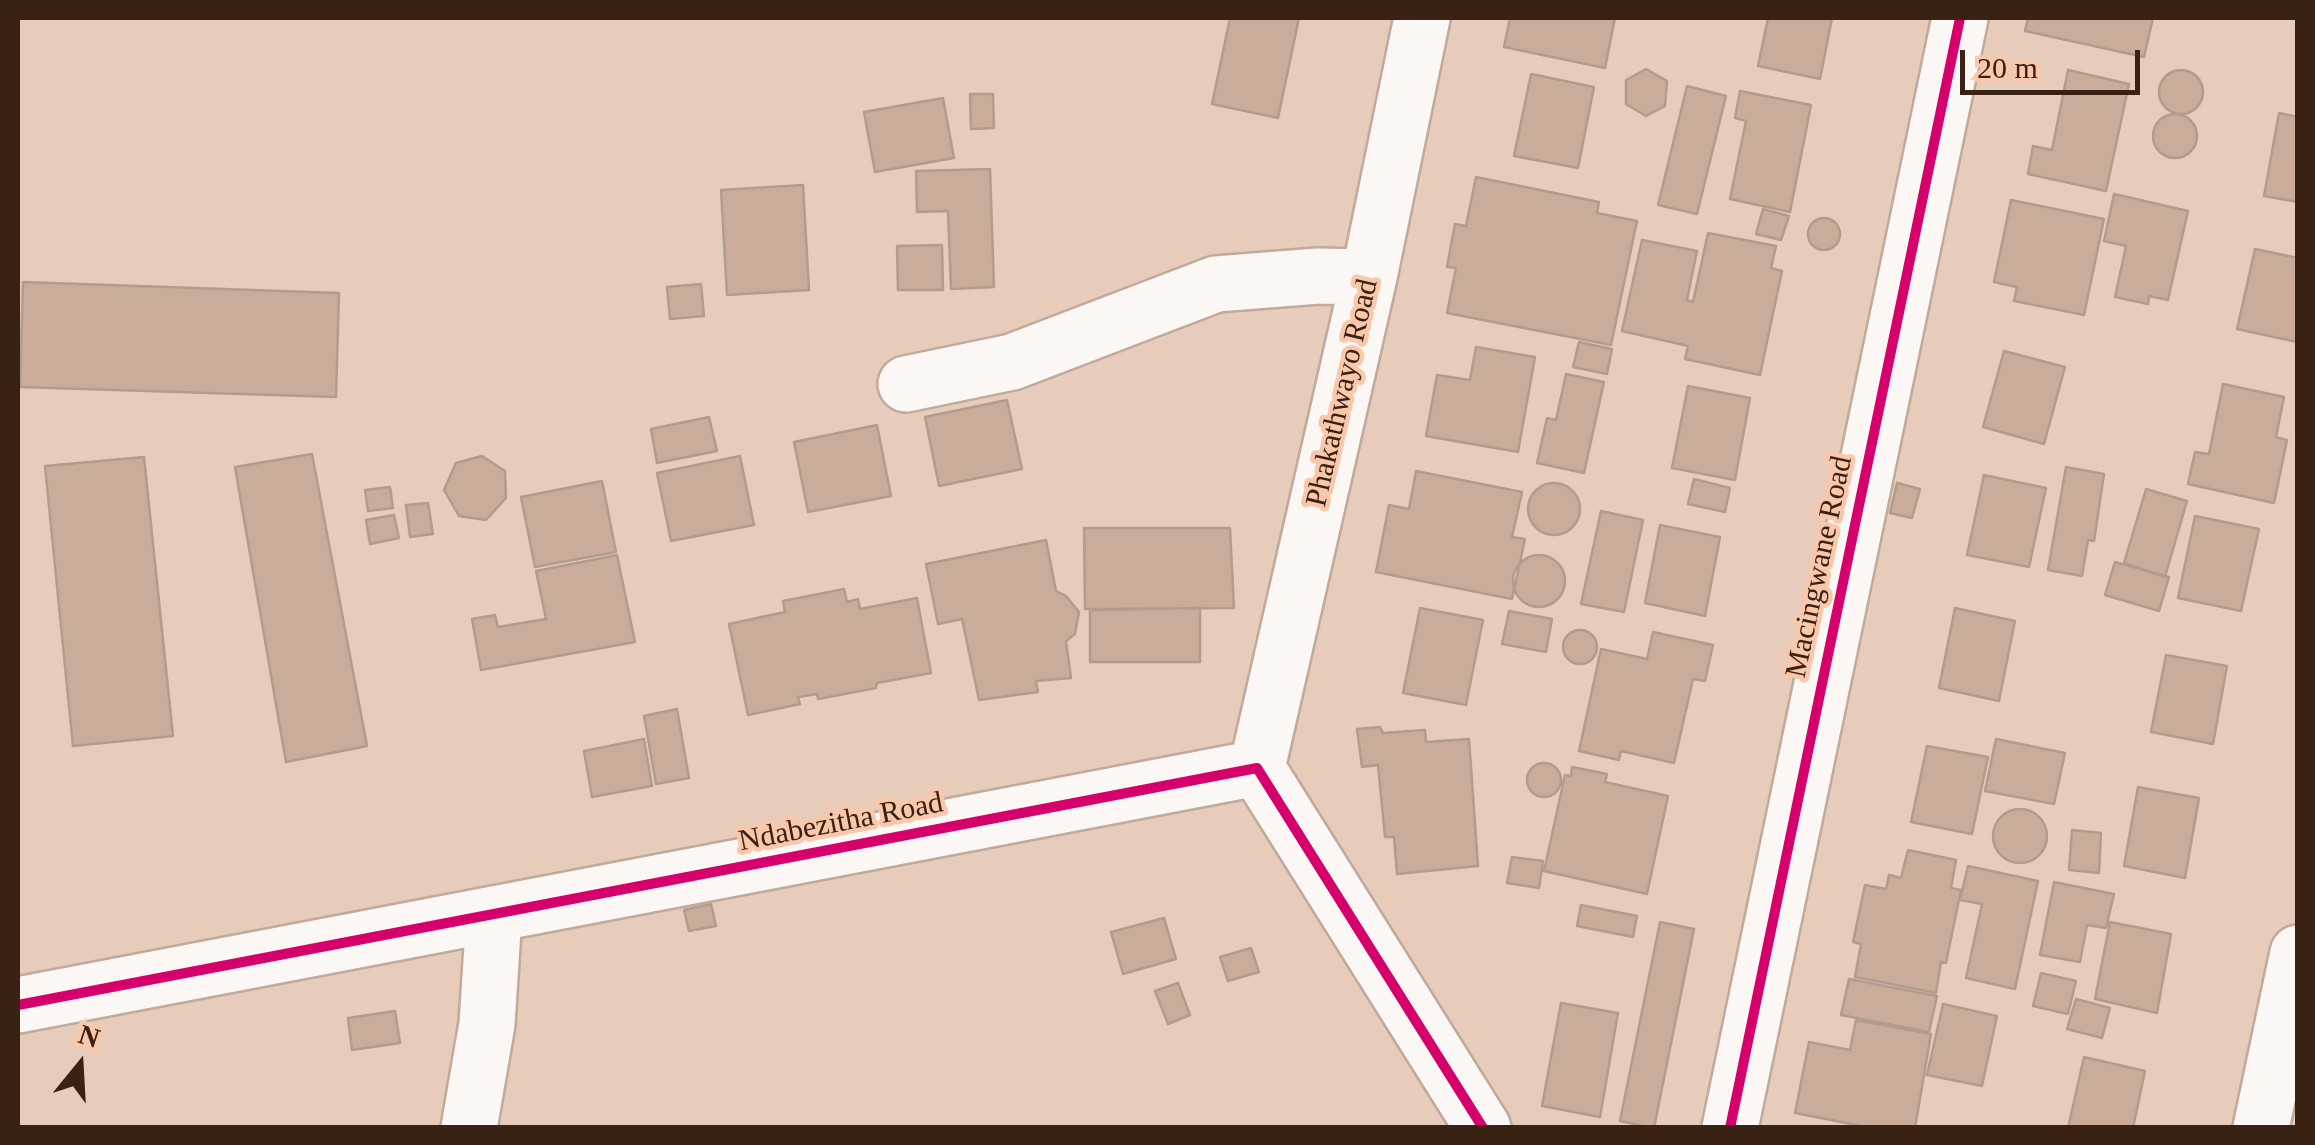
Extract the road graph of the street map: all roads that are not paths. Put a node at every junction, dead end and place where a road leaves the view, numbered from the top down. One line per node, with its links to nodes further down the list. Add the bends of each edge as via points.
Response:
1 (1422, 18): 3 (street, Phakathwayo Road)
2 (1960, 18): 11 (street, Macingwane Road)
3 (1369, 277): 4 (street, via 1216,284 1012,362); 5 (street, Phakathwayo Road)
4 (906, 384)
5 (1257, 768): 6 (street, Ndabezitha Road); 10 (street)
6 (494, 915): 8 (street, Ndabezitha Road); 9 (street)
7 (2298, 954): 12 (street)
8 (18, 1005)
9 (469, 1128)
10 (1483, 1128)
11 (1730, 1128)
12 (2262, 1128)

